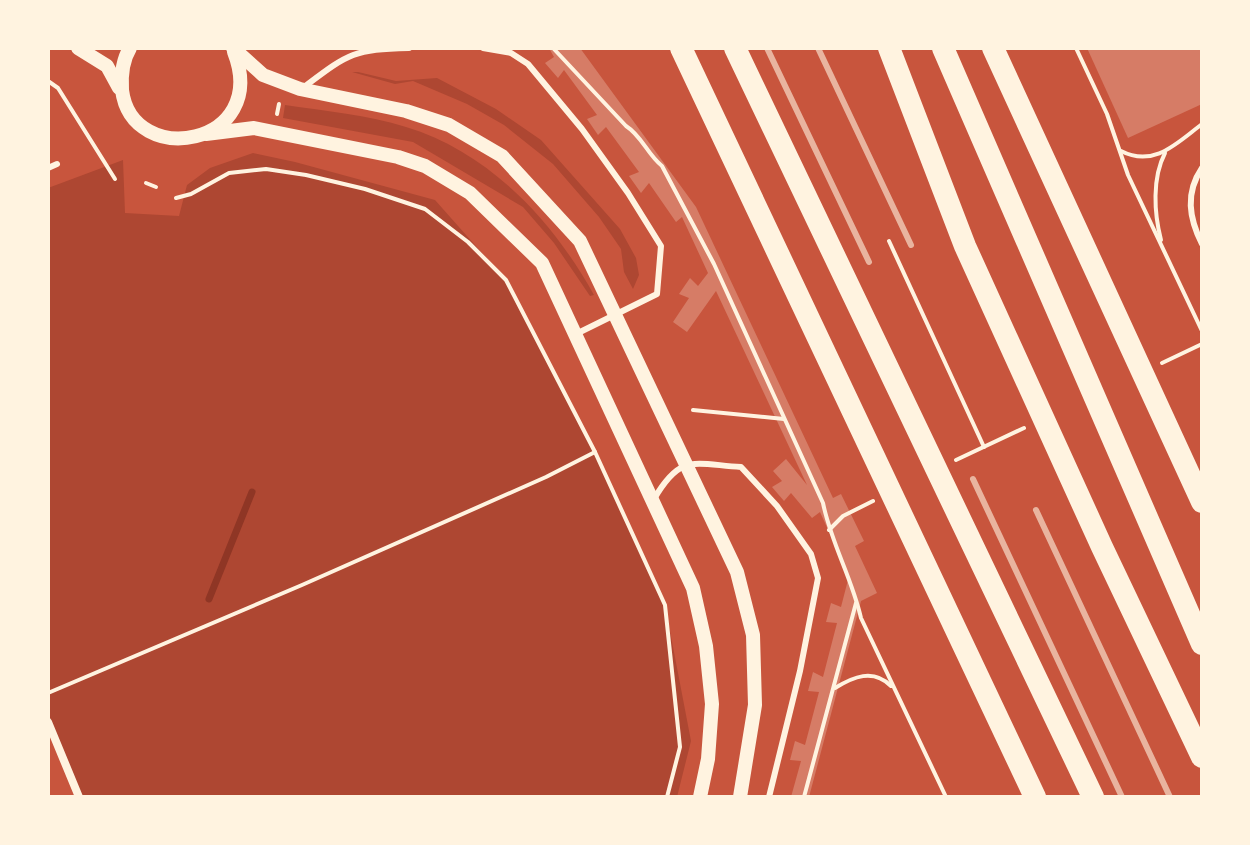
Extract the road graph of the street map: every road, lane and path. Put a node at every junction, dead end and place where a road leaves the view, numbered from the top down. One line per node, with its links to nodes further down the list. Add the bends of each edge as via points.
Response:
1 (78, 48): 15 (street, via 107,66)
2 (130, 48): 15 (street, via 121,75)
3 (233, 48): 14 (street, via 263,75); 19 (street, via 241,86 235,106)
4 (409, 48): 14 (lane, via 368,49 342,58)
5 (483, 48): 32 (lane, via 511,53 528,64 582,129 661,246 657,294)
6 (553, 48): 38 (path, via 662,166 714,264)
7 (681, 48): 50 (highway)
8 (735, 48): 65 (highway)
9 (889, 48): 55 (highway, via 965,246)
10 (943, 48): 49 (highway)
11 (993, 48): 46 (highway)
12 (1076, 48): 20 (path)
13 (48, 81): 25 (path, via 58,88)
14 (300, 89): 32 (street, via 449,125 502,156 580,241)
15 (123, 96): 19 (street, via 132,114 165,138)
16 (279, 104): 17 (path)
17 (276, 117)
18 (1202, 124): 21 (path)
19 (206, 134): 34 (street, via 254,128 425,166 470,193 542,263)
20 (1121, 151): 21 (path, via 1132,157); 31 (path)
21 (1165, 153): 31 (path, via 1156,209)
22 (57, 164): 23 (lane)
23 (48, 168)
24 (1202, 168): 30 (lane, via 1189,196)
25 (115, 179)
26 (146, 183): 27 (path)
27 (156, 187)
28 (176, 198): 41 (path, via 229,173 266,169 365,189 425,209 506,280)
29 (889, 241): 40 (path)
30 (1202, 244)
31 (1163, 250): 33 (path)
32 (616, 315): 34 (lane); 43 (street)
33 (1202, 331)
34 (576, 334): 45 (street)
35 (1202, 344): 36 (path)
36 (1152, 368)
37 (693, 410): 38 (path)
38 (784, 419): 47 (path, via 823,503)
39 (1026, 427): 40 (path)
40 (984, 447): 42 (path)
41 (595, 452): 53 (path); 57 (path, via 665,605 680,747)
42 (956, 460)
43 (687, 464): 45 (lane, via 668,476); 59 (street, via 737,572 753,635 755,705); 60 (lane, via 741,467 811,554 818,578)
44 (885, 495): 47 (path, via 843,516)
45 (653, 501): 58 (street, via 693,588 706,646 712,704)
46 (1202, 502)
47 (829, 530): 48 (path)
48 (857, 600): 51 (path); 52 (path)
49 (1202, 644)
50 (978, 679): 63 (highway); 64 (highway)
51 (833, 689): 52 (path, via 856,675 884,679); 61 (path)
52 (896, 691): 62 (path)
53 (48, 693)
54 (48, 722): 56 (street)
55 (1202, 757)
56 (79, 797)
57 (667, 797)
58 (700, 797)
59 (740, 797)
60 (769, 797)
61 (804, 797)
62 (946, 797)
63 (1028, 797)
64 (1035, 797)
65 (1093, 797)

